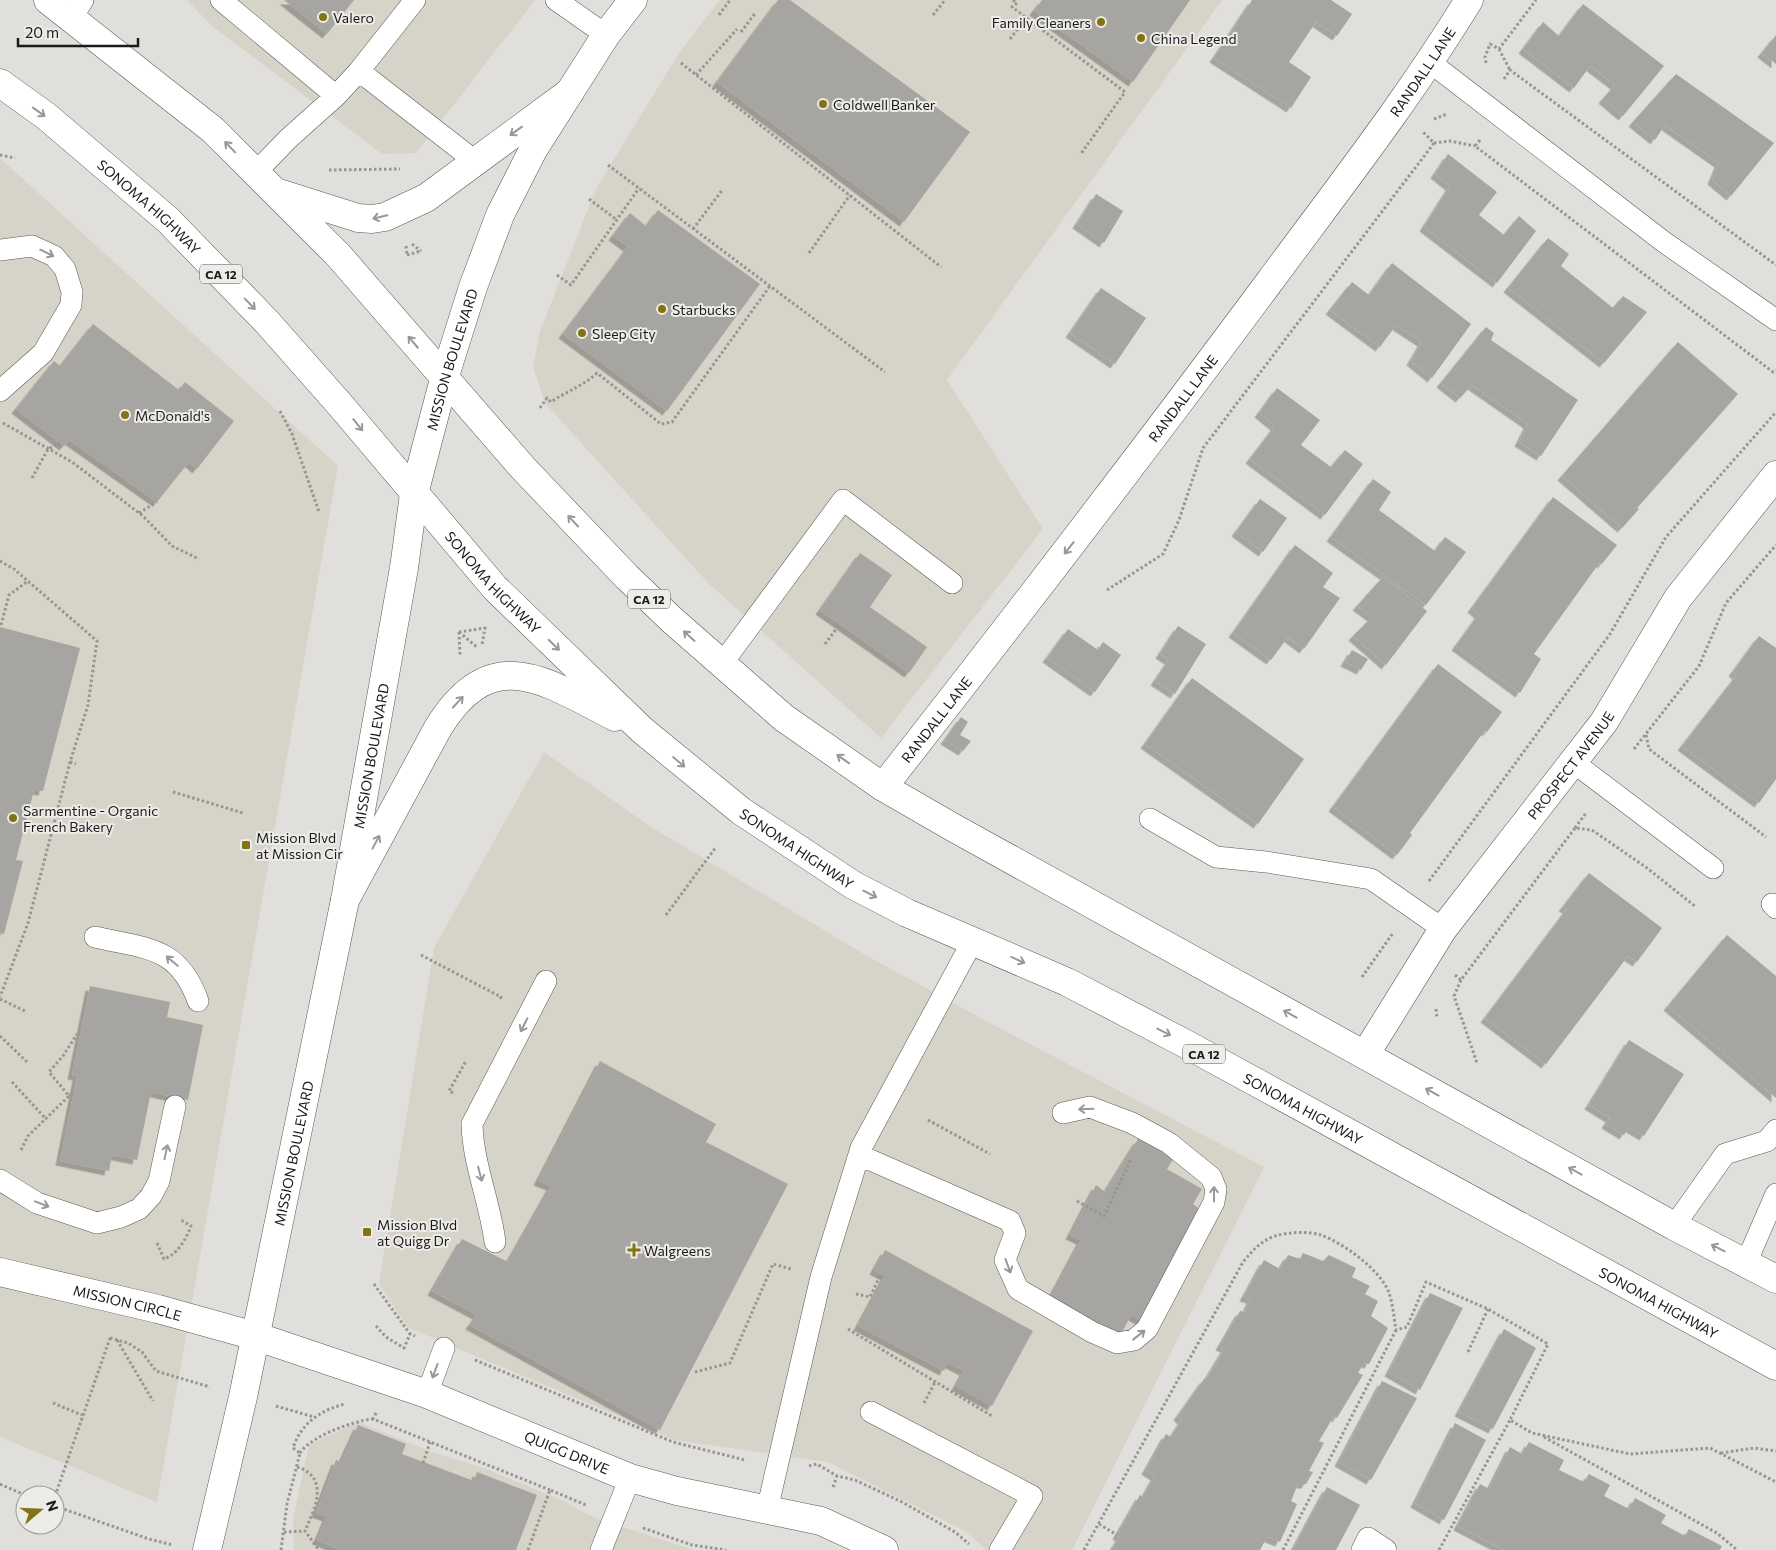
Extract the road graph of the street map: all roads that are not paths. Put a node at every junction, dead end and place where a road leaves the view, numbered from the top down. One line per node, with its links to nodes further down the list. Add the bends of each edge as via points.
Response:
1 (48, 0): 7 (main road, CA 12)
2 (221, 0): 13 (lane)
3 (416, 0): 10 (lane)
4 (556, 0): 8 (lane)
5 (633, 0): 8 (main road, MISSION BOULEVARD)
6 (1470, 0): 9 (main road, RANDALL LANE)
7 (77, 9): 15 (main road, CA 12, one-way to 7)
8 (606, 35): 12 (main road, MISSION BOULEVARD)
9 (1431, 63): 18 (lane, via 1664,242); 27 (main road, RANDALL LANE, one-way to 27, via 1099,510)
10 (359, 71): 13 (lane); 14 (lane)
11 (0, 83): 22 (main road, SONOMA HIGHWAY / CA 12, one-way to 22, via 46,116 174,227 267,322)
12 (570, 92): 14 (main road, one-way to 14); 19 (main road, MISSION BOULEVARD, via 533,150 500,215)
13 (336, 96): 15 (lane)
14 (475, 161): 16 (main road, one-way to 16, via 426,198 386,217 372,220)
15 (255, 173): 16 (main road, CA 12)
16 (276, 193): 19 (main road, CA 12, one-way to 16, via 339,256)
17 (0, 250): 20 (lane, one-way to 20, via 32,246 54,256 65,270 72,292 71,305 43,354)
18 (1776, 320)
19 (444, 379): 22 (main road, MISSION BOULEVARD); 24 (main road, CA 12, one-way to 19, via 627,578)
20 (0, 391)
21 (1776, 475): 26 (main road, PROSPECT AVENUE, via 1678,598 1604,722)
22 (414, 494): 25 (main road, SONOMA HIGHWAY / CA 12, one-way to 25, via 495,588); 30 (main road, MISSION BOULEVARD, via 404,568)
23 (952, 583): 24 (lane, via 842,500)
24 (721, 665): 27 (main road, CA 12, one-way to 24, via 784,718)
25 (642, 730): 30 (main road, one-way to 25, via 442,721 458,701 477,686 505,675 532,678 549,683); 33 (main road, SONOMA HIGHWAY / CA 12, one-way to 33, via 741,811 852,885)
26 (1573, 762): 29 (lane); 31 (main road, PROSPECT AVENUE)
27 (883, 787): 36 (main road, CA 12, one-way to 27)
28 (1150, 819): 31 (lane, via 1216,857 1370,879)
29 (1713, 868)
30 (345, 900): 48 (main road, MISSION BOULEVARD)
31 (1443, 928): 36 (main road, PROSPECT AVENUE)
32 (94, 937): 35 (lane, one-way to 32, via 191,982 177,963 164,954)
33 (972, 942): 40 (lane); 50 (main road, SONOMA HIGHWAY / CA 12, one-way to 50, via 1067,982 1184,1043)
34 (546, 982): 44 (lane, one-way to 44, via 472,1124 473,1145)
35 (198, 1001)
36 (1365, 1055): 43 (main road, CA 12, one-way to 36)
37 (175, 1106): 41 (lane, one-way to 37, via 37,1203 88,1220 97,1222 121,1217 139,1209 159,1181)
38 (1063, 1113): 40 (lane, one-way to 38, via 1010,1221 1015,1234 1005,1260 1018,1289 1117,1343 1134,1340 1147,1329 1214,1202 1216,1189 1212,1177 1169,1142 1132,1123 1090,1107)
39 (1773, 1140): 43 (lane, via 1725,1154)
40 (859, 1155): 54 (lane, via 821,1277)
41 (0, 1180)
42 (1776, 1194): 45 (lane)
43 (1674, 1226): 45 (main road, CA 12, one-way to 43)
44 (495, 1242)
45 (1746, 1263): 47 (main road, CA 12)
46 (0, 1272): 48 (main road, MISSION CIRCLE)
47 (1776, 1279)
48 (255, 1336): 51 (main road, QUIGG DRIVE); 55 (main road, MISSION BOULEVARD)
49 (444, 1348): 51 (lane, one-way to 51)
50 (1776, 1366)
51 (427, 1394): 53 (main road, QUIGG DRIVE)
52 (871, 1412): 58 (lane, via 1032,1496)
53 (630, 1478): 54 (main road, QUIGG DRIVE); 56 (lane)
54 (767, 1510): 57 (main road, QUIGG DRIVE, via 821,1521)
55 (195, 1548)
56 (601, 1550)
57 (884, 1550)
58 (1000, 1550)
59 (1362, 1550): 60 (lane, via 1368,1538)
60 (1386, 1550)

